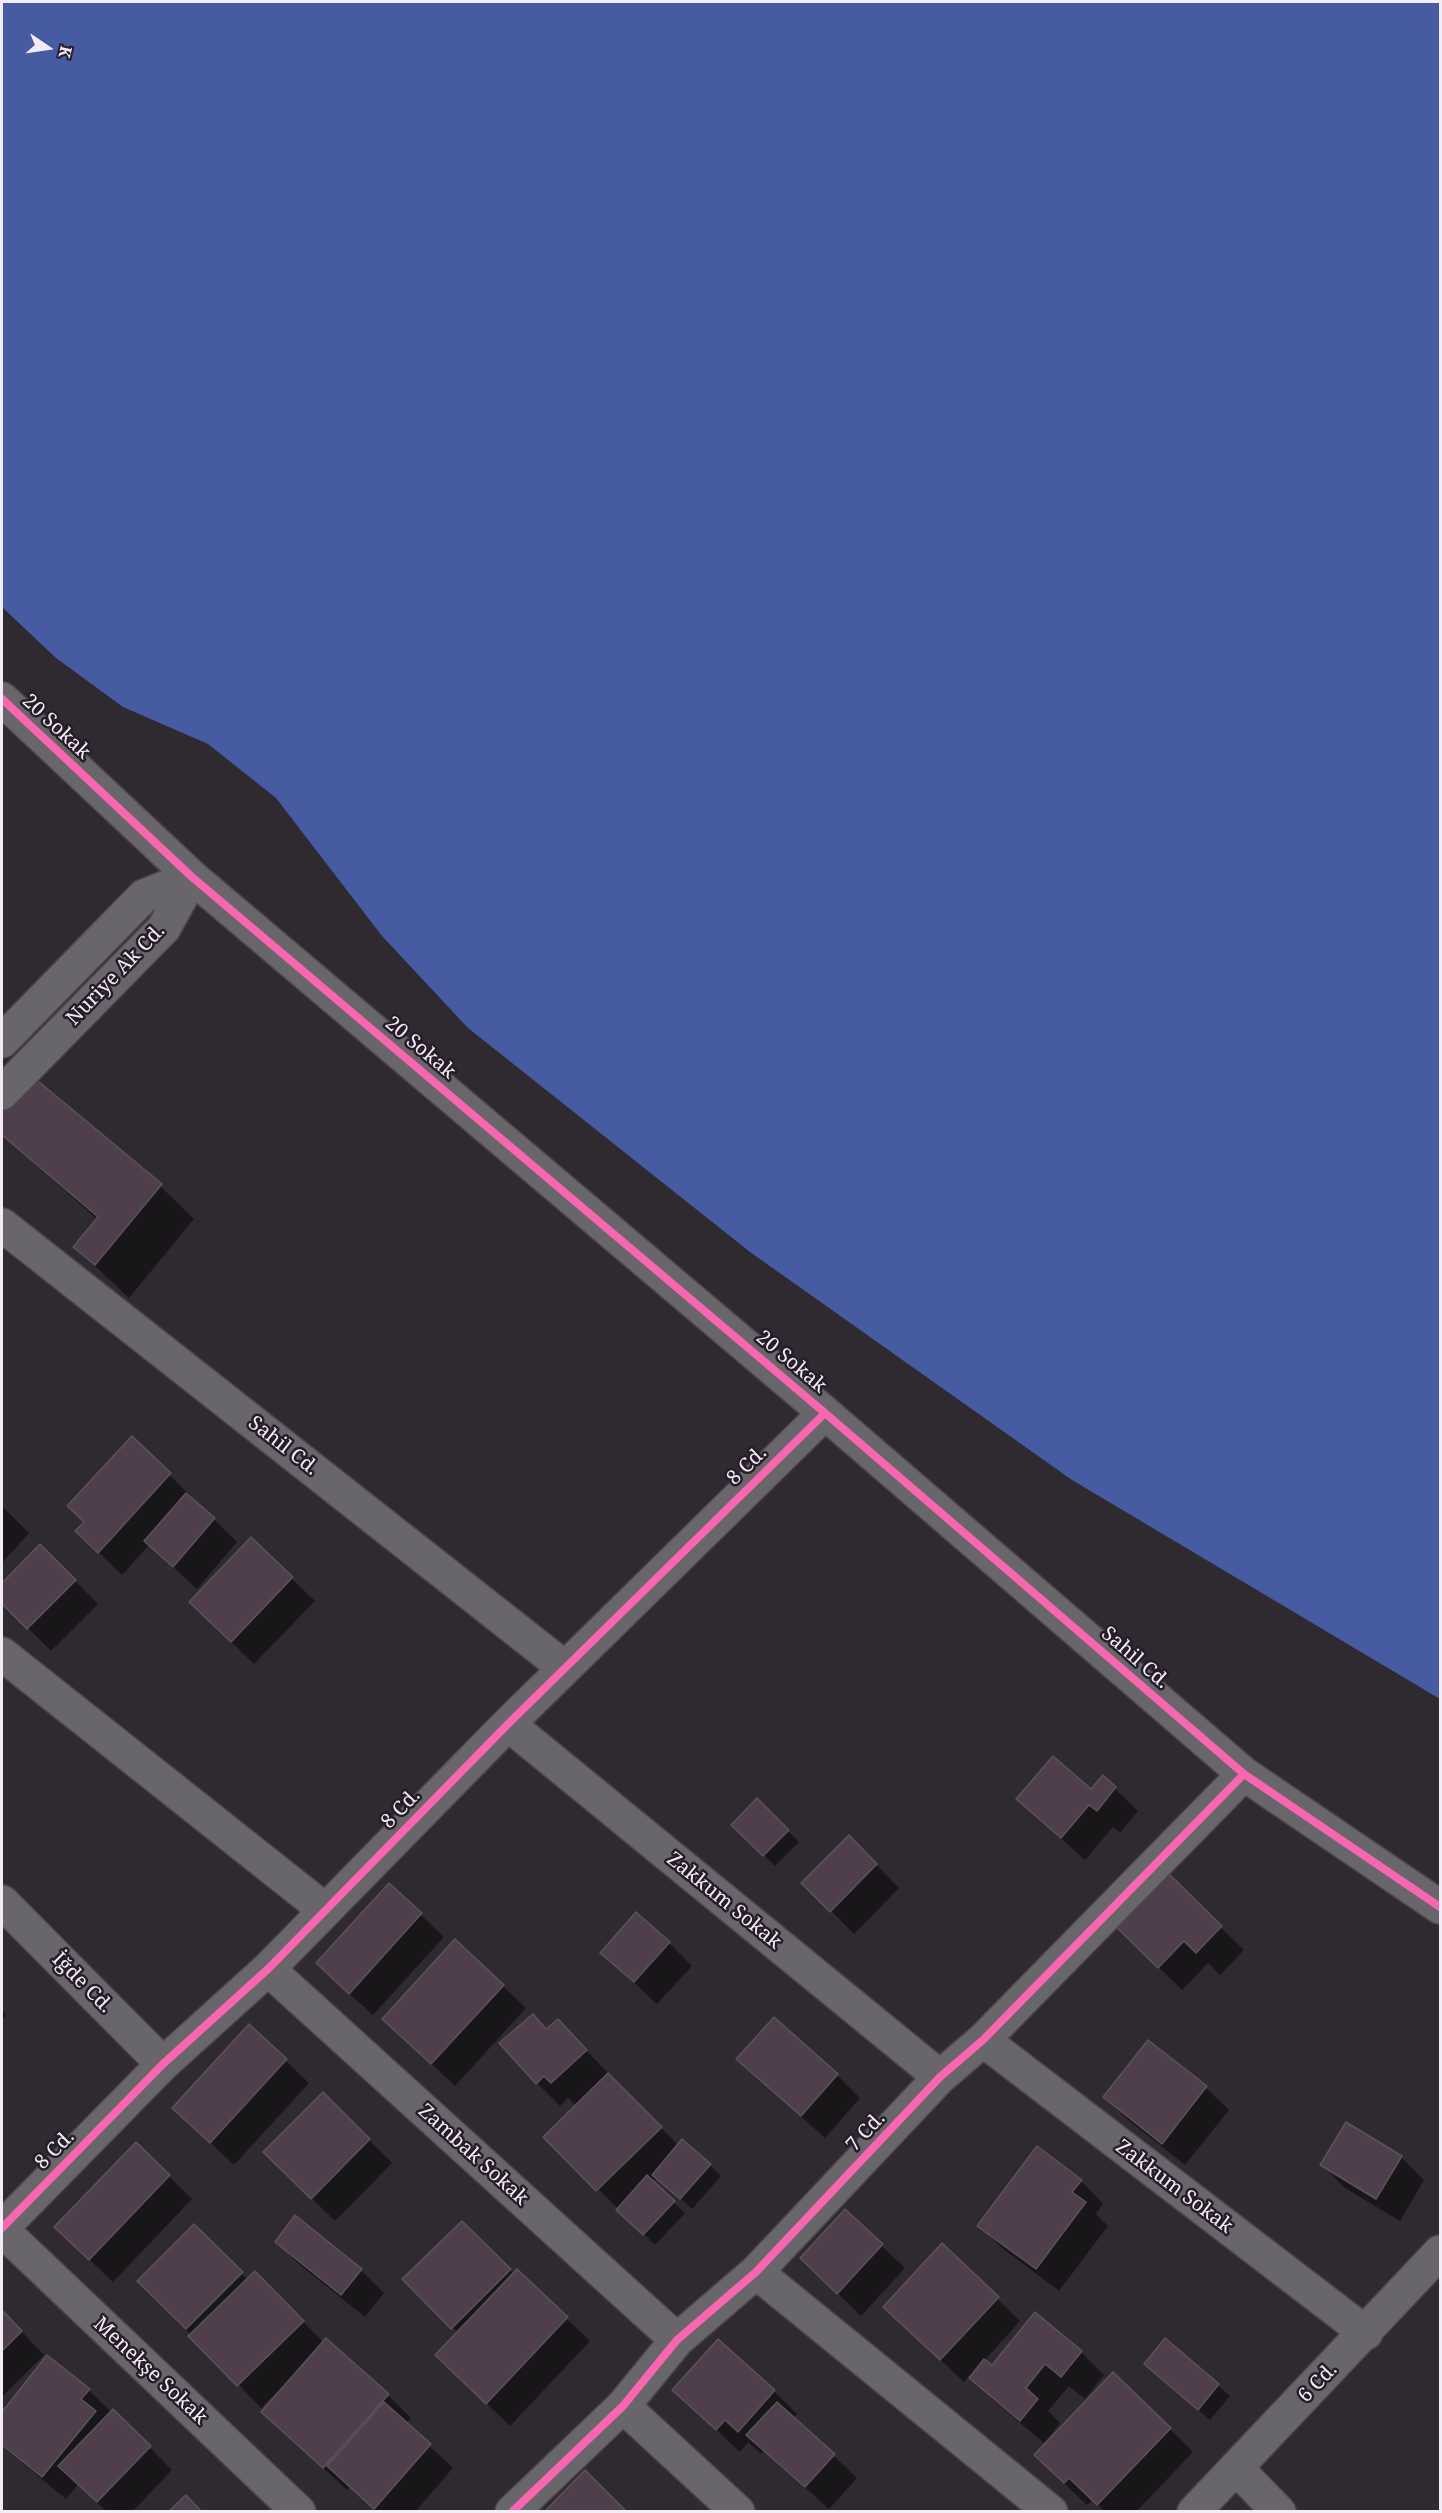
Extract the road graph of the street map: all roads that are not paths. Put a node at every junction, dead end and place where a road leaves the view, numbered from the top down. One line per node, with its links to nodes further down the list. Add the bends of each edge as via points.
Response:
1 (2, 699): 2 (street, 20 Sokak)
2 (192, 877): 3 (street, Nuriye Ak Cd., via 144,896); 4 (street, Nuriye Ak Cd., via 164,928); 6 (street, 20 Sokak)
3 (2, 1041)
4 (2, 1093)
5 (2, 1225): 8 (street, Sahil Cd.)
6 (825, 1413): 8 (street, 8 Cd.); 10 (street, Sahil Cd.)
7 (2, 1654): 13 (street)
8 (565, 1668): 9 (street, 8 Cd.)
9 (508, 1724): 13 (street, 8 Cd.); 17 (street, Zakkum Sokak)
10 (1244, 1774): 12 (street, Sahil Cd.); 15 (street, 7 Cd.)
11 (2, 1902): 16 (street, İğde Cd.)
12 (1440, 1907)
13 (325, 1910): 14 (street, 8 Cd.)
14 (268, 1969): 16 (street, 8 Cd.); 22 (street, Zambak Sokak)
15 (983, 2040): 17 (street, 7 Cd.); 21 (street, Zakkum Sokak)
16 (163, 2064): 18 (street, 8 Cd.)
17 (940, 2077): 20 (street, 7 Cd.)
18 (2, 2229): 25 (street, Menekşe Sokak)
19 (1440, 2252): 21 (street, 6 Cd.)
20 (756, 2272): 22 (street, 7 Cd.); 28 (street)
21 (1366, 2333): 24 (street, 6 Cd.)
22 (677, 2340): 23 (street, 7 Cd.)
23 (623, 2406): 26 (street, 7 Cd.); 27 (street)
24 (1236, 2468): 29 (street, 6 Cd.); 30 (street)
25 (299, 2511)
26 (512, 2511)
27 (738, 2511)
28 (1051, 2511)
29 (1194, 2511)
30 (1279, 2511)

